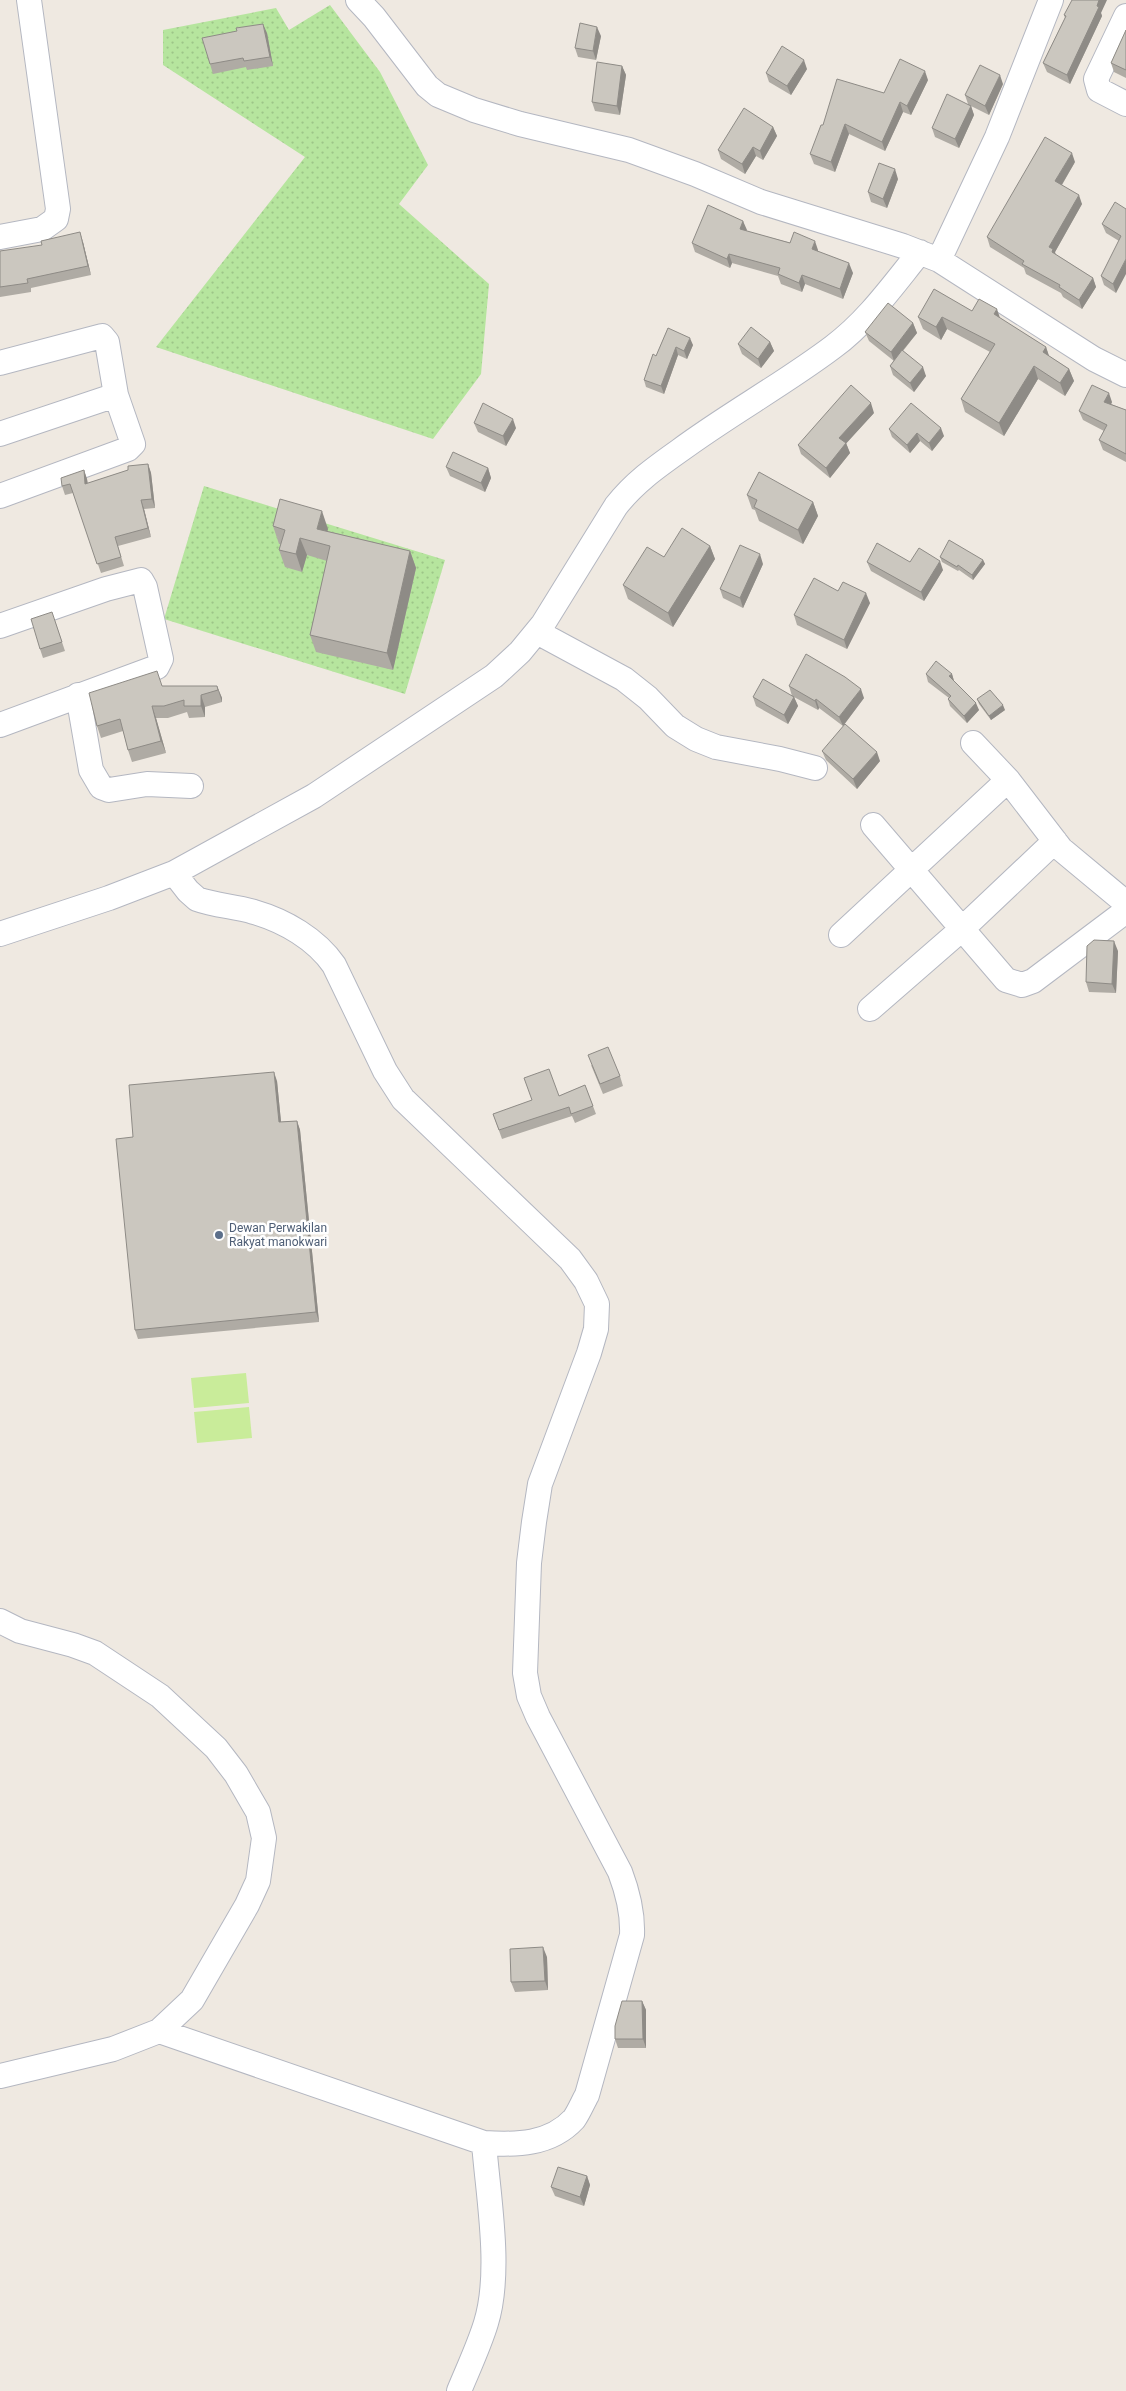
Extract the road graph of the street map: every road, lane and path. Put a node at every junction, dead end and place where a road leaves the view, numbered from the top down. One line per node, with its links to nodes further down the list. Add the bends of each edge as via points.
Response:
1 (29, 0): 6 (street, via 58,209 56,219 42,229)
2 (358, 0): 7 (street, via 427,86 438,95 492,116 629,150 760,202)
3 (1051, 0): 7 (street, via 998,137)
4 (1126, 16): 5 (street, via 1096,80 1100,90)
5 (1126, 104)
6 (0, 237)
7 (930, 256): 9 (street, via 1094,359); 14 (street, via 833,347 713,426 628,490)
8 (0, 363): 10 (street, via 102,336 107,342)
9 (1126, 375)
10 (116, 395): 11 (street); 12 (street, via 132,440 130,449)
11 (0, 434)
12 (0, 496)
13 (0, 626): 15 (street, via 141,580 160,664)
14 (537, 632): 18 (street, via 624,679 675,726 696,739 716,747); 24 (street, via 494,676 359,768)
15 (78, 695): 16 (street); 20 (street, via 91,770 101,787 109,790 158,784)
16 (0, 725)
17 (973, 743): 19 (street)
18 (815, 768)
19 (1008, 780): 22 (street); 23 (street)
20 (191, 786)
21 (872, 825): 23 (street)
22 (1055, 841): 25 (street); 27 (street)
23 (910, 870): 27 (street); 29 (street)
24 (174, 873): 28 (street); 34 (street, via 197,899 267,916 310,939 324,951 334,965 385,1071 403,1099 570,1259 597,1304 596,1329 589,1353 540,1484 529,1563 525,1673 529,1696 538,1718 620,1872 629,1896 632,1935 587,2095 575,2118 544,2139)
25 (1126, 903)
26 (1126, 911): 27 (street, via 1034,981 1022,985 1006,980)
27 (962, 929): 30 (street)
28 (0, 934)
29 (842, 935)
30 (870, 1008)
31 (0, 1621): 32 (street, via 20,1631 95,1653 160,1696 216,1748 258,1812 264,1838 258,1881 192,2000)
32 (159, 2031): 33 (street, via 113,2049); 34 (street)
33 (0, 2076)
34 (484, 2143): 35 (street, via 493,2285 487,2322)
35 (459, 2391)

